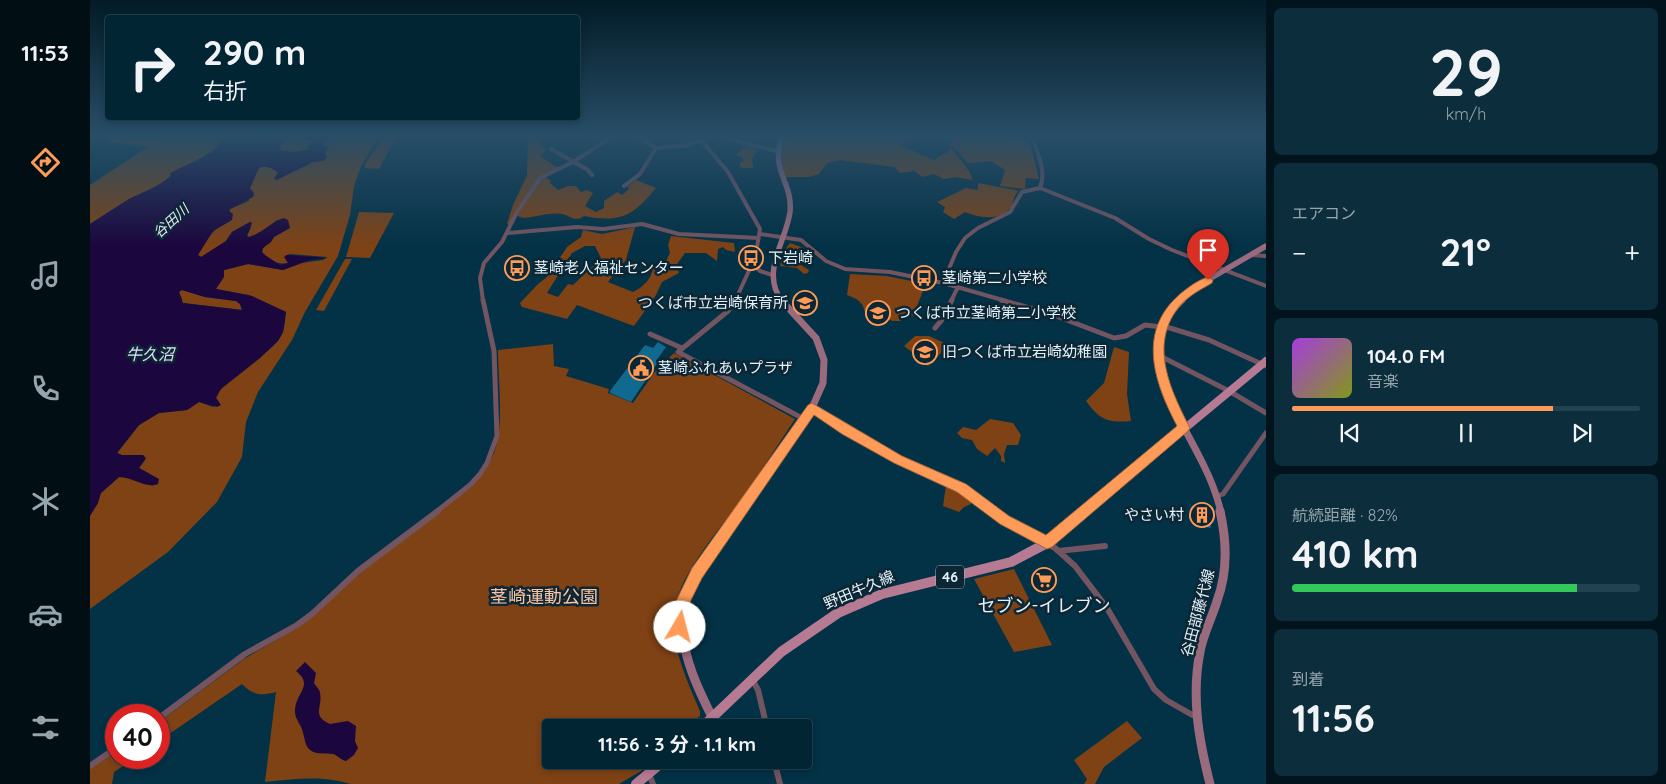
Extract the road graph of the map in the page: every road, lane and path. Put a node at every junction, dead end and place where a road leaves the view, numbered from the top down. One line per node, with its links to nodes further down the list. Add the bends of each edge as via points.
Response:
1 (550, 173): 8 (street, via 537,181)
2 (641, 173): 6 (street)
3 (728, 173): 9 (street, via 758,224)
4 (780, 173): 10 (street, via 790,204)
5 (1042, 173): 7 (street)
6 (624, 186)
7 (1040, 188): 15 (street, via 1115,218 1172,250); 17 (street, via 1022,192 1008,213 976,229 964,239)
8 (507, 233): 9 (street, via 642,224 679,234); 37 (street, via 486,260 480,278 494,351 497,436 488,463 470,485 358,572 312,614 245,654)
9 (760, 236): 10 (street); 14 (street)
10 (784, 236): 16 (street); 17 (street, via 801,240 826,261 845,269 890,272)
11 (1265, 247): 12 (street, 谷田部藤代線)
12 (1250, 256): 13 (street); 15 (street, 谷田部藤代線)
13 (1266, 256)
14 (753, 262): 16 (street, via 760,271); 23 (street, via 734,304)
15 (1226, 270): 18 (street); 20 (street, 谷田部藤代線, via 1181,298)
16 (772, 275): 27 (street, via 780,299 815,336 823,355 825,382)
17 (943, 283): 19 (street)
18 (1266, 286)
19 (958, 287): 20 (street, via 1051,314 1114,338 1126,336 1145,325); 21 (street)
20 (1162, 326): 24 (street, 谷田部藤代線); 25 (street, via 1209,340)
21 (934, 328)
22 (650, 334): 23 (street)
23 (682, 348): 29 (street, via 679,354)
24 (1158, 355): 26 (street); 30 (street, 谷田部藤代線, via 1164,387)
25 (1264, 364): 26 (main road, 野田牛久線 / 46)
26 (1229, 391): 28 (street); 30 (main road, 野田牛久線 / 46)
27 (812, 408): 29 (street); 33 (street, via 898,460 961,488 996,515)
28 (1266, 413)
29 (804, 419): 39 (street, via 697,573 684,599 680,627 685,655)
30 (1184, 428): 32 (street, 谷田部藤代線); 33 (main road, 野田牛久線 / 46)
31 (1266, 433): 32 (street, via 1223,494)
32 (1217, 496): 38 (street, 谷田部藤代線, via 1224,531 1225,566 1223,584 1200,650)
33 (1047, 542): 35 (street); 36 (main road, 野田牛久線 / 46, via 1011,562 910,586 853,606 796,640)
34 (1105, 546): 35 (street)
35 (1058, 550): 38 (street, via 1091,585 1107,608 1154,689 1166,700)
36 (752, 679): 39 (main road, 野田牛久線 / 46); 40 (street)
37 (170, 710)
38 (1196, 716): 47 (street, 谷田部藤代線)
39 (712, 717)
40 (765, 719)
41 (105, 756): 42 (street)
42 (90, 766)
43 (776, 769): 46 (street)
44 (651, 779): 45 (main road)
45 (636, 784)
46 (780, 784)
47 (1210, 784)

